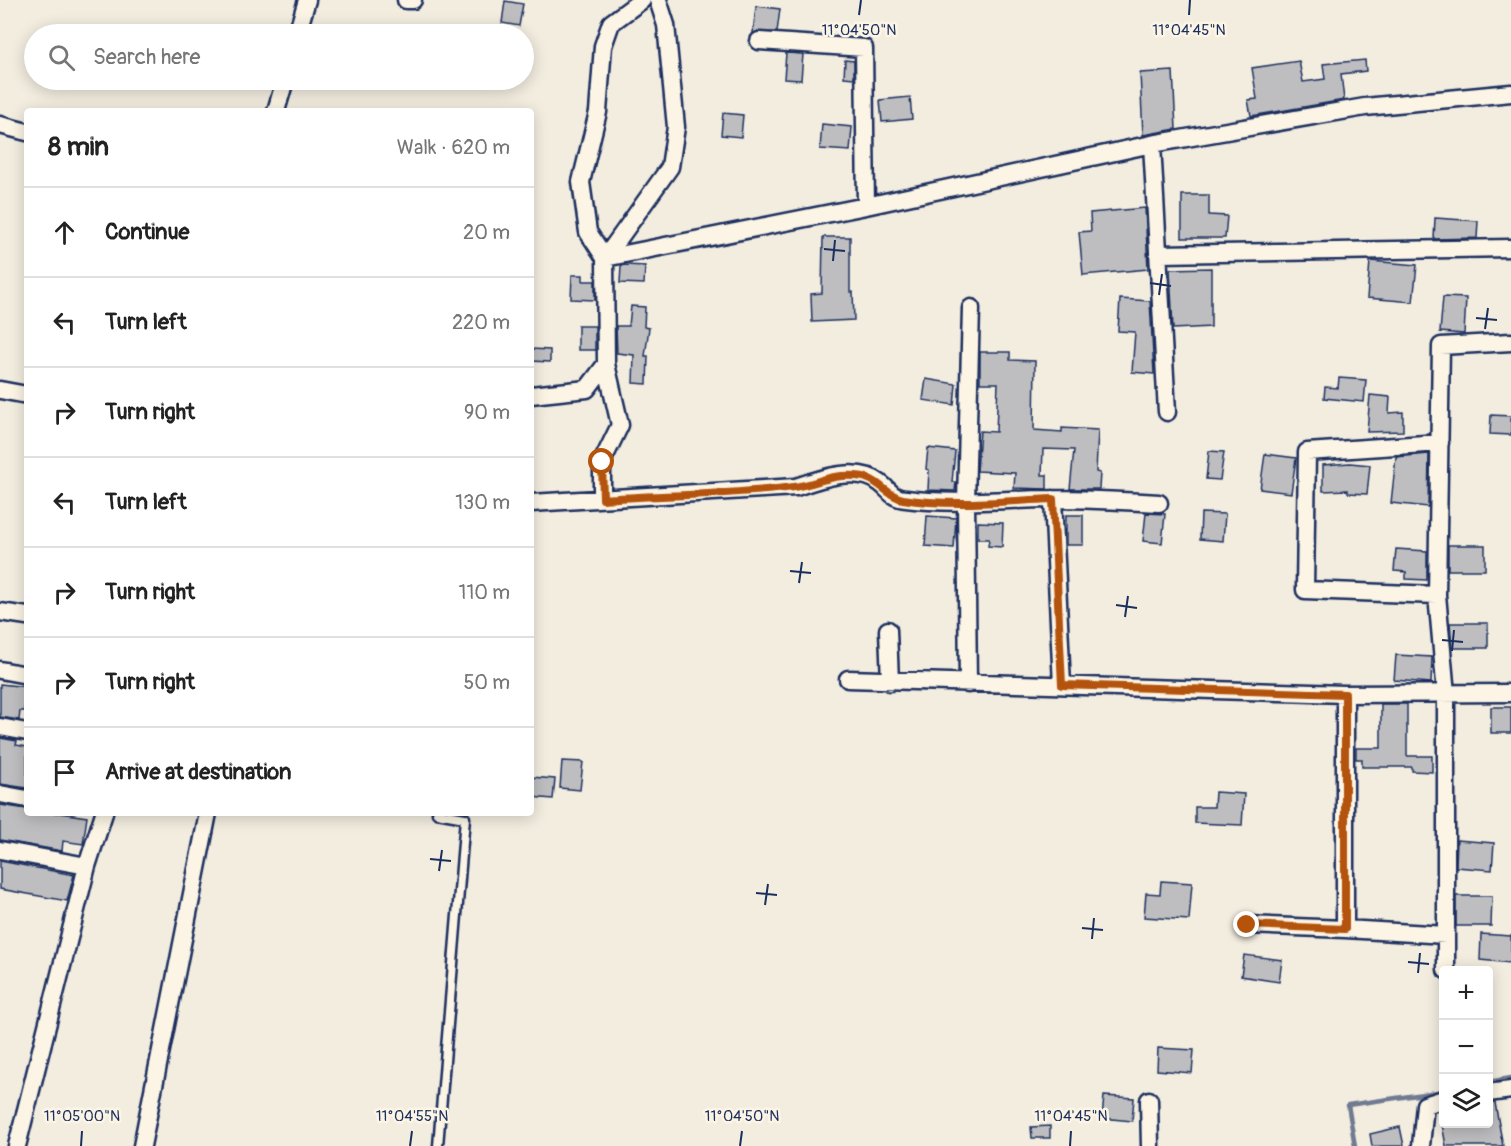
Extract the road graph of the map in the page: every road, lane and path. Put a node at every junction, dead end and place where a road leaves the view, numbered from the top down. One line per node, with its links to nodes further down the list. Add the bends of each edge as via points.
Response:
1 (307, 0): 7 (street)
2 (406, 0): 3 (street)
3 (411, 0)
4 (614, 0): 6 (street)
5 (658, 0): 18 (street, via 666,25 675,127 670,167)
6 (639, 2): 18 (street, via 611,23 603,46 598,112 581,182 588,232)
7 (300, 24)
8 (759, 41): 15 (street, via 864,48)
9 (282, 90): 11 (street)
10 (1511, 93): 14 (street, via 1365,106)
11 (277, 108)
12 (0, 125): 13 (street)
13 (24, 131)
14 (1152, 144): 15 (street); 17 (street)
15 (866, 206): 18 (street)
16 (1511, 248): 17 (street)
17 (1160, 254): 25 (street)
18 (605, 258): 21 (street)
19 (971, 308): 29 (street)
20 (1511, 342): 26 (street, via 1441,346)
21 (606, 364): 24 (street, via 587,389); 27 (street, via 620,425 602,462)
22 (0, 390): 23 (street)
23 (24, 394)
24 (534, 395)
25 (1167, 412)
26 (1440, 443): 32 (street); 32 (street, via 1307,452 1305,590)
27 (603, 499): 29 (street, via 796,487 828,476 859,476 880,482 892,496); 30 (street)
28 (1053, 499): 29 (street); 31 (street); 41 (street)
29 (966, 502): 40 (street)
30 (534, 503)
31 (1159, 503)
32 (1437, 595): 44 (street)
33 (0, 612): 34 (street)
34 (24, 616)
35 (888, 630): 39 (street)
36 (0, 670): 37 (street)
37 (24, 674)
38 (848, 679): 39 (street)
39 (890, 682): 40 (street)
40 (968, 684): 41 (street)
41 (1062, 685): 43 (street)
42 (1511, 693): 44 (street)
43 (1345, 694): 44 (street); 55 (street)
44 (1446, 694): 56 (street)
45 (0, 728): 46 (street)
46 (24, 732)
47 (0, 794): 48 (street)
48 (24, 798)
49 (103, 816): 53 (street)
50 (207, 816): 63 (street)
51 (454, 816): 64 (lane, via 465,818)
52 (0, 850): 53 (street)
53 (87, 866): 62 (street)
54 (1247, 925): 55 (street)
55 (1345, 929): 56 (street)
56 (1446, 935): 57 (street)
57 (1446, 966)
58 (1511, 1090): 59 (street)
59 (1493, 1092)
60 (1149, 1100): 65 (street)
61 (1439, 1100): 66 (street, via 1425,1105)
62 (17, 1146)
63 (142, 1146)
64 (438, 1146)
65 (1150, 1146)
66 (1421, 1146)

